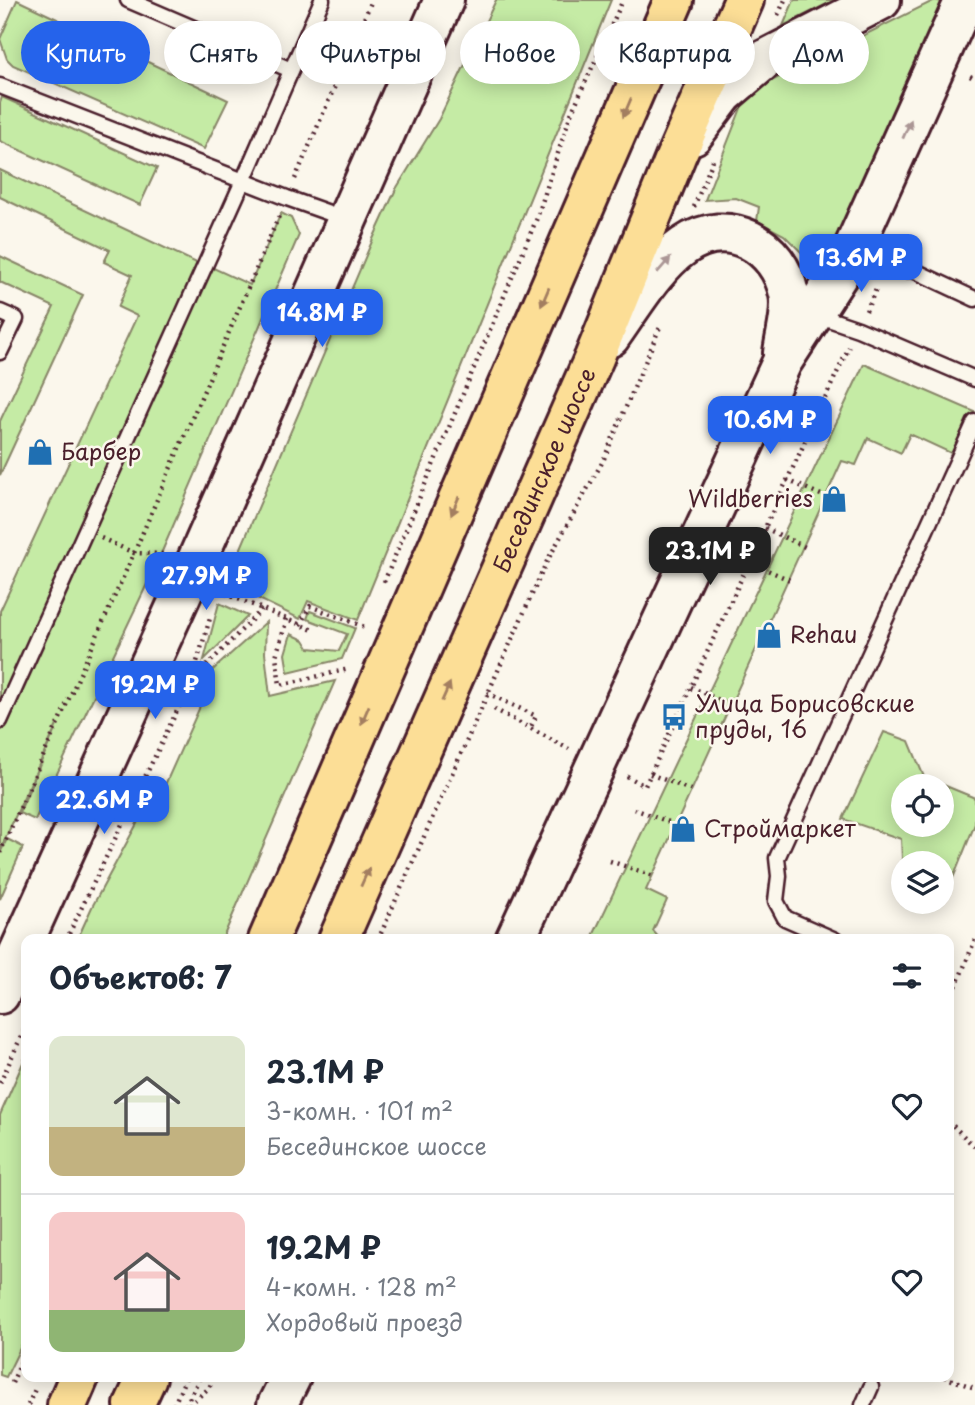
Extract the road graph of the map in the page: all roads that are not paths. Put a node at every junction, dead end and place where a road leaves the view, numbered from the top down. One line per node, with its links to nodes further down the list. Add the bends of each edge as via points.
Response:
1 (128, 0): 8 (lane)
2 (322, 0): 8 (lane)
3 (444, 0): 12 (main road)
4 (674, 0): 24 (main road, one-way to 24)
5 (744, 0): 10 (main road, Бесединское шоссе)
6 (881, 0): 10 (main road, via 764,60 724,94)
7 (965, 0): 13 (main road, one-way to 7)
8 (291, 70): 11 (lane)
9 (0, 86): 11 (lane)
10 (676, 156): 18 (main road, Бесединское шоссе)
11 (243, 181): 12 (lane); 22 (lane)
12 (347, 219): 23 (main road)
13 (849, 258): 14 (lane, via 884,270 913,270); 16 (main road)
14 (975, 299)
15 (0, 312): 17 (lane, via 16,319)
16 (813, 313): 19 (main road); 20 (lane)
17 (0, 352)
18 (594, 358): 19 (main road, one-way to 19, via 666,260 686,244 713,232 742,236 764,248 783,272 790,297); 25 (main road, Бесединское шоссе, one-way to 18)
19 (782, 362): 26 (main road)
20 (975, 379)
21 (975, 422): 27 (lane, via 777,858 776,901 785,918)
22 (0, 721)
23 (27, 934)
24 (271, 934)
25 (341, 934)
26 (519, 934)
27 (821, 934)
28 (21, 948): 29 (main road)
29 (0, 994)
30 (77, 1382): 34 (main road)
31 (145, 1382): 35 (main road)
32 (288, 1382): 36 (main road)
33 (871, 1387): 37 (lane)
34 (67, 1405)
35 (134, 1405)
36 (277, 1405)
37 (863, 1405)

